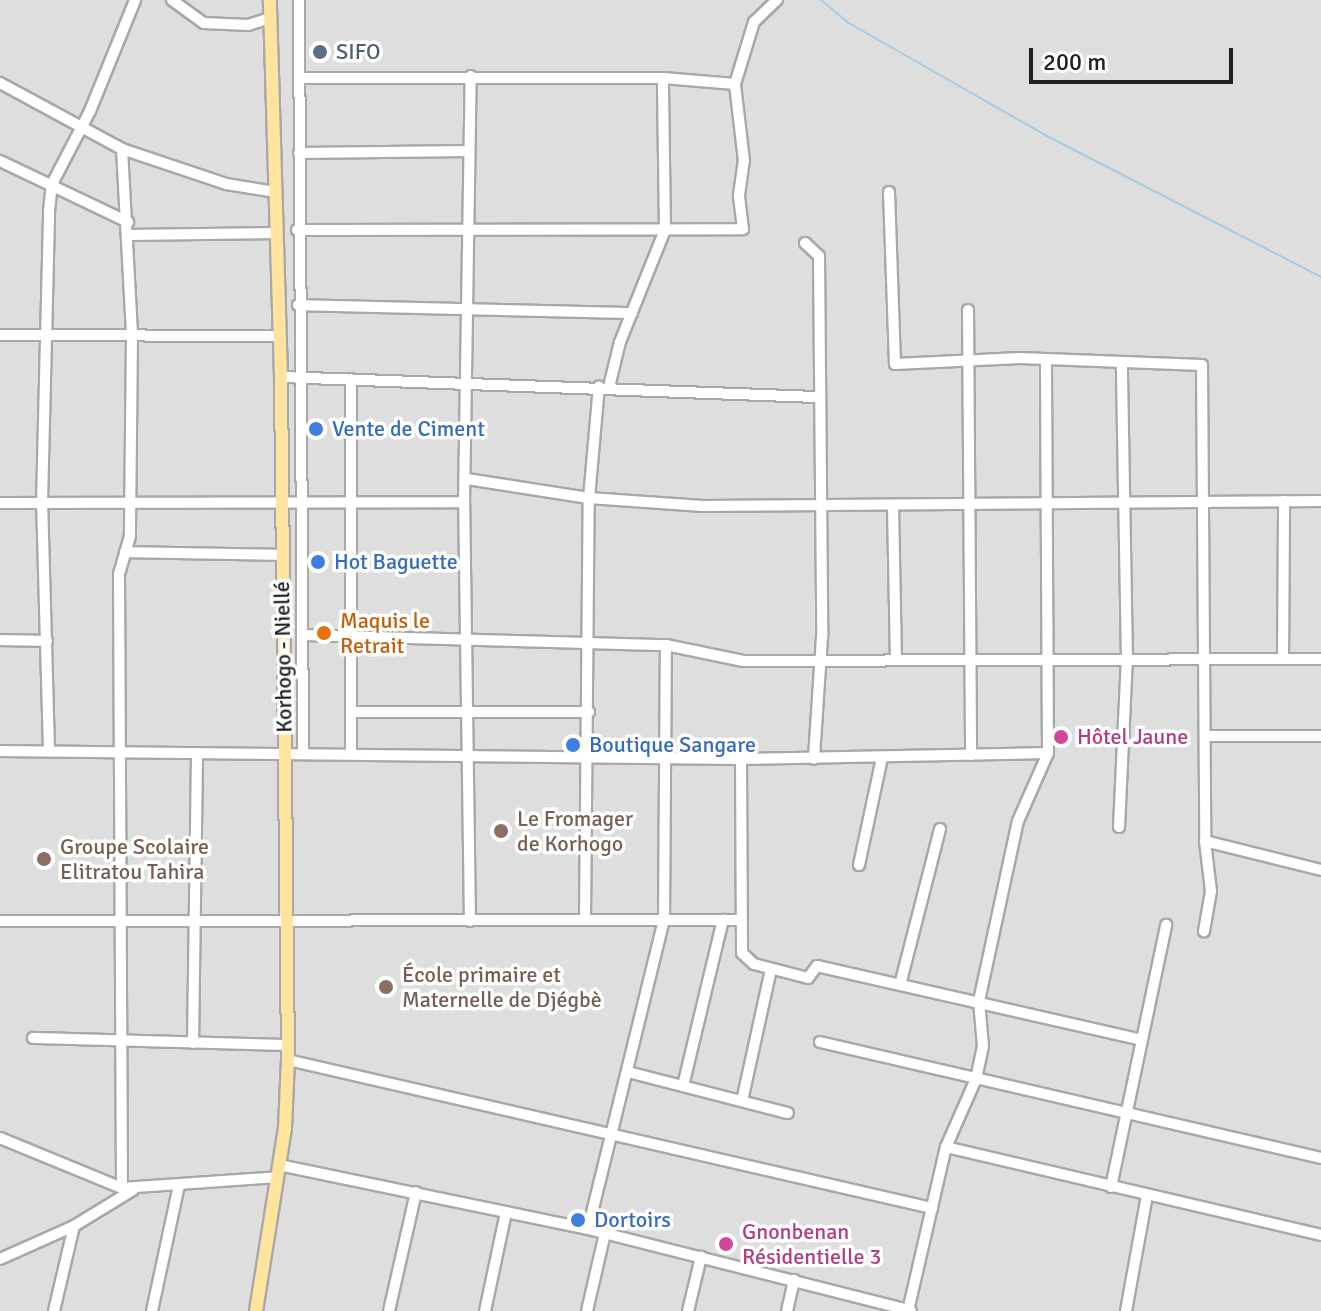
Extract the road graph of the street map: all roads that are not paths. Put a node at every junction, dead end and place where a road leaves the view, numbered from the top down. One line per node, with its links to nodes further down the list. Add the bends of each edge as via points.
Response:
1 (135, 0): 12 (street)
2 (172, 0): 6 (street, via 204,23 248,25)
3 (270, 0): 6 (main road, Korhogo - Niellé)
4 (299, 0): 8 (street)
5 (777, 0): 11 (street, via 754,22)
6 (270, 18): 18 (main road, Korhogo - Niellé)
7 (471, 76): 8 (street); 9 (street); 14 (street)
8 (299, 78): 15 (street)
9 (663, 78): 11 (street); 23 (street)
10 (0, 83): 12 (street)
11 (735, 84): 23 (street, via 744,161 739,195 743,229)
12 (82, 127): 13 (street); 17 (street)
13 (122, 149): 18 (street, via 226,184); 20 (street)
14 (469, 151): 15 (street); 22 (street)
15 (299, 153): 21 (street)
16 (0, 161): 17 (street)
17 (52, 184): 20 (street); 31 (street)
18 (276, 192): 24 (main road, Korhogo - Niellé)
19 (889, 192): 36 (street, via 895,364)
20 (128, 222): 25 (street)
21 (297, 230): 22 (street); 27 (street)
22 (466, 230): 23 (street); 28 (street)
23 (665, 230): 30 (street)
24 (277, 233): 25 (street); 34 (main road, Korhogo - Niellé)
25 (129, 235): 33 (street)
26 (805, 243): 43 (street, via 819,256)
27 (298, 305): 28 (street); 39 (street)
28 (468, 306): 30 (street); 41 (street)
29 (968, 310): 36 (street)
30 (632, 313): 42 (street)
31 (43, 334): 32 (street); 33 (street); 56 (street)
32 (0, 335)
33 (132, 336): 34 (street); 57 (street)
34 (278, 336): 38 (main road, Korhogo - Niellé)
35 (1046, 359): 36 (street); 37 (street); 54 (street)
36 (968, 360): 58 (street)
37 (1122, 362): 46 (street); 47 (street, via 1202,365)
38 (281, 377): 39 (street); 50 (main road, Korhogo - Niellé)
39 (297, 378): 40 (street); 51 (street)
40 (351, 379): 41 (street); 52 (street)
41 (468, 381): 42 (street); 44 (street)
42 (604, 386): 43 (street); 45 (street)
43 (817, 397): 60 (street)
44 (467, 479): 45 (street); 53 (street)
45 (589, 498): 60 (street); 68 (street)
46 (1122, 501): 47 (street); 54 (street); 77 (street)
47 (1202, 501): 48 (street); 74 (street)
48 (1284, 501): 49 (street); 75 (street)
49 (1321, 501)
50 (281, 502): 51 (street); 57 (street); 62 (main road, Korhogo - Niellé)
51 (300, 502): 52 (street); 63 (street)
52 (350, 502): 53 (street); 64 (street)
53 (464, 502): 66 (street)
54 (1049, 502): 58 (street); 73 (street)
55 (0, 503): 56 (street)
56 (42, 503): 57 (street); 67 (street)
57 (130, 504): 61 (street)
58 (970, 504): 59 (street); 72 (street)
59 (893, 506): 60 (street); 71 (street)
60 (818, 507): 70 (street)
61 (125, 552): 62 (street); 85 (street, via 119,574)
62 (282, 555): 87 (main road, Korhogo - Niellé)
63 (303, 635): 64 (street); 90 (street)
64 (350, 636): 66 (street); 78 (street)
65 (0, 640): 67 (street)
66 (467, 640): 68 (street); 79 (street)
67 (47, 641): 83 (street)
68 (591, 641): 69 (street); 80 (street)
69 (666, 645): 70 (street, via 743,661); 94 (street)
70 (820, 659): 71 (street); 97 (street)
71 (896, 659): 72 (street)
72 (972, 659): 73 (street); 93 (street)
73 (1046, 659): 77 (street); 89 (street)
74 (1205, 659): 75 (street); 77 (street); 81 (street)
75 (1283, 659): 76 (street)
76 (1321, 659)
77 (1127, 660): 98 (street)
78 (351, 712): 79 (street); 88 (street)
79 (467, 712): 80 (street); 92 (street)
80 (589, 712): 91 (street)
81 (1205, 736): 82 (street); 100 (street)
82 (1321, 736)
83 (49, 750): 84 (street); 85 (street)
84 (0, 751)
85 (120, 752): 86 (street); 108 (street)
86 (197, 753): 87 (street); 110 (street)
87 (284, 753): 90 (street); 111 (main road, Korhogo - Niellé)
88 (351, 753): 90 (street); 92 (street)
89 (1048, 753): 93 (street); 116 (street, via 1018,821)
90 (303, 754)
91 (588, 754): 92 (street); 94 (street); 103 (street)
92 (467, 755): 109 (street)
93 (971, 755): 95 (street)
94 (667, 756): 96 (street); 104 (street)
95 (882, 758): 97 (street); 101 (street)
96 (741, 759): 97 (street); 106 (street)
97 (814, 759)
98 (1119, 827)
99 (940, 829): 115 (street)
100 (1205, 841): 102 (street); 113 (street, via 1211,891)
101 (859, 865)
102 (1321, 870)
103 (585, 919): 104 (street); 109 (street)
104 (664, 920): 105 (street); 124 (street)
105 (723, 920): 106 (street); 126 (street)
106 (741, 920): 114 (street, via 742,953)
107 (0, 921): 108 (street)
108 (121, 921): 110 (street); 119 (street)
109 (470, 921): 111 (street)
110 (197, 922): 111 (street); 121 (street)
111 (288, 924): 122 (main road, Korhogo - Niellé)
112 (1166, 925): 118 (street)
113 (1204, 931)
114 (771, 969): 115 (street, via 808,978 817,966); 127 (street)
115 (900, 985): 116 (street)
116 (979, 1001): 118 (street); 125 (street, via 983,1046)
117 (33, 1038): 119 (street)
118 (1142, 1040): 128 (street)
119 (121, 1042): 121 (street); 137 (street)
120 (820, 1042): 125 (street)
121 (193, 1043): 122 (street)
122 (288, 1045): 123 (main road, Korhogo - Niellé)
123 (288, 1060): 130 (street); 134 (main road, Korhogo - Niellé)
124 (628, 1072): 126 (street); 130 (street)
125 (976, 1079): 128 (street); 132 (street)
126 (683, 1086): 127 (street)
127 (742, 1101): 129 (street)
128 (1126, 1112): 133 (street); 136 (street)
129 (788, 1113)
130 (614, 1131): 141 (street); 144 (street)
131 (0, 1138): 137 (street)
132 (946, 1147): 136 (street); 141 (street)
133 (1321, 1158)
134 (279, 1171): 135 (street); 139 (street); 152 (main road, Korhogo - Niellé)
135 (179, 1185): 138 (street); 151 (street)
136 (1111, 1187): 140 (street)
137 (122, 1188): 138 (street)
138 (135, 1189): 143 (street)
139 (416, 1192): 142 (street); 153 (street)
140 (1147, 1195): 146 (street); 159 (street)
141 (932, 1208): 158 (street)
142 (506, 1212): 144 (street); 154 (street)
143 (74, 1226): 148 (street); 150 (street)
144 (588, 1229): 145 (street)
145 (605, 1233): 147 (street); 155 (street)
146 (1321, 1235)
147 (701, 1257): 149 (street); 156 (street)
148 (0, 1259)
149 (794, 1280): 157 (street); 158 (street)
150 (54, 1311)
151 (152, 1311)
152 (256, 1311)
153 (389, 1311)
154 (485, 1311)
155 (587, 1311)
156 (688, 1311)
157 (787, 1311)
158 (909, 1311)
159 (1126, 1311)

